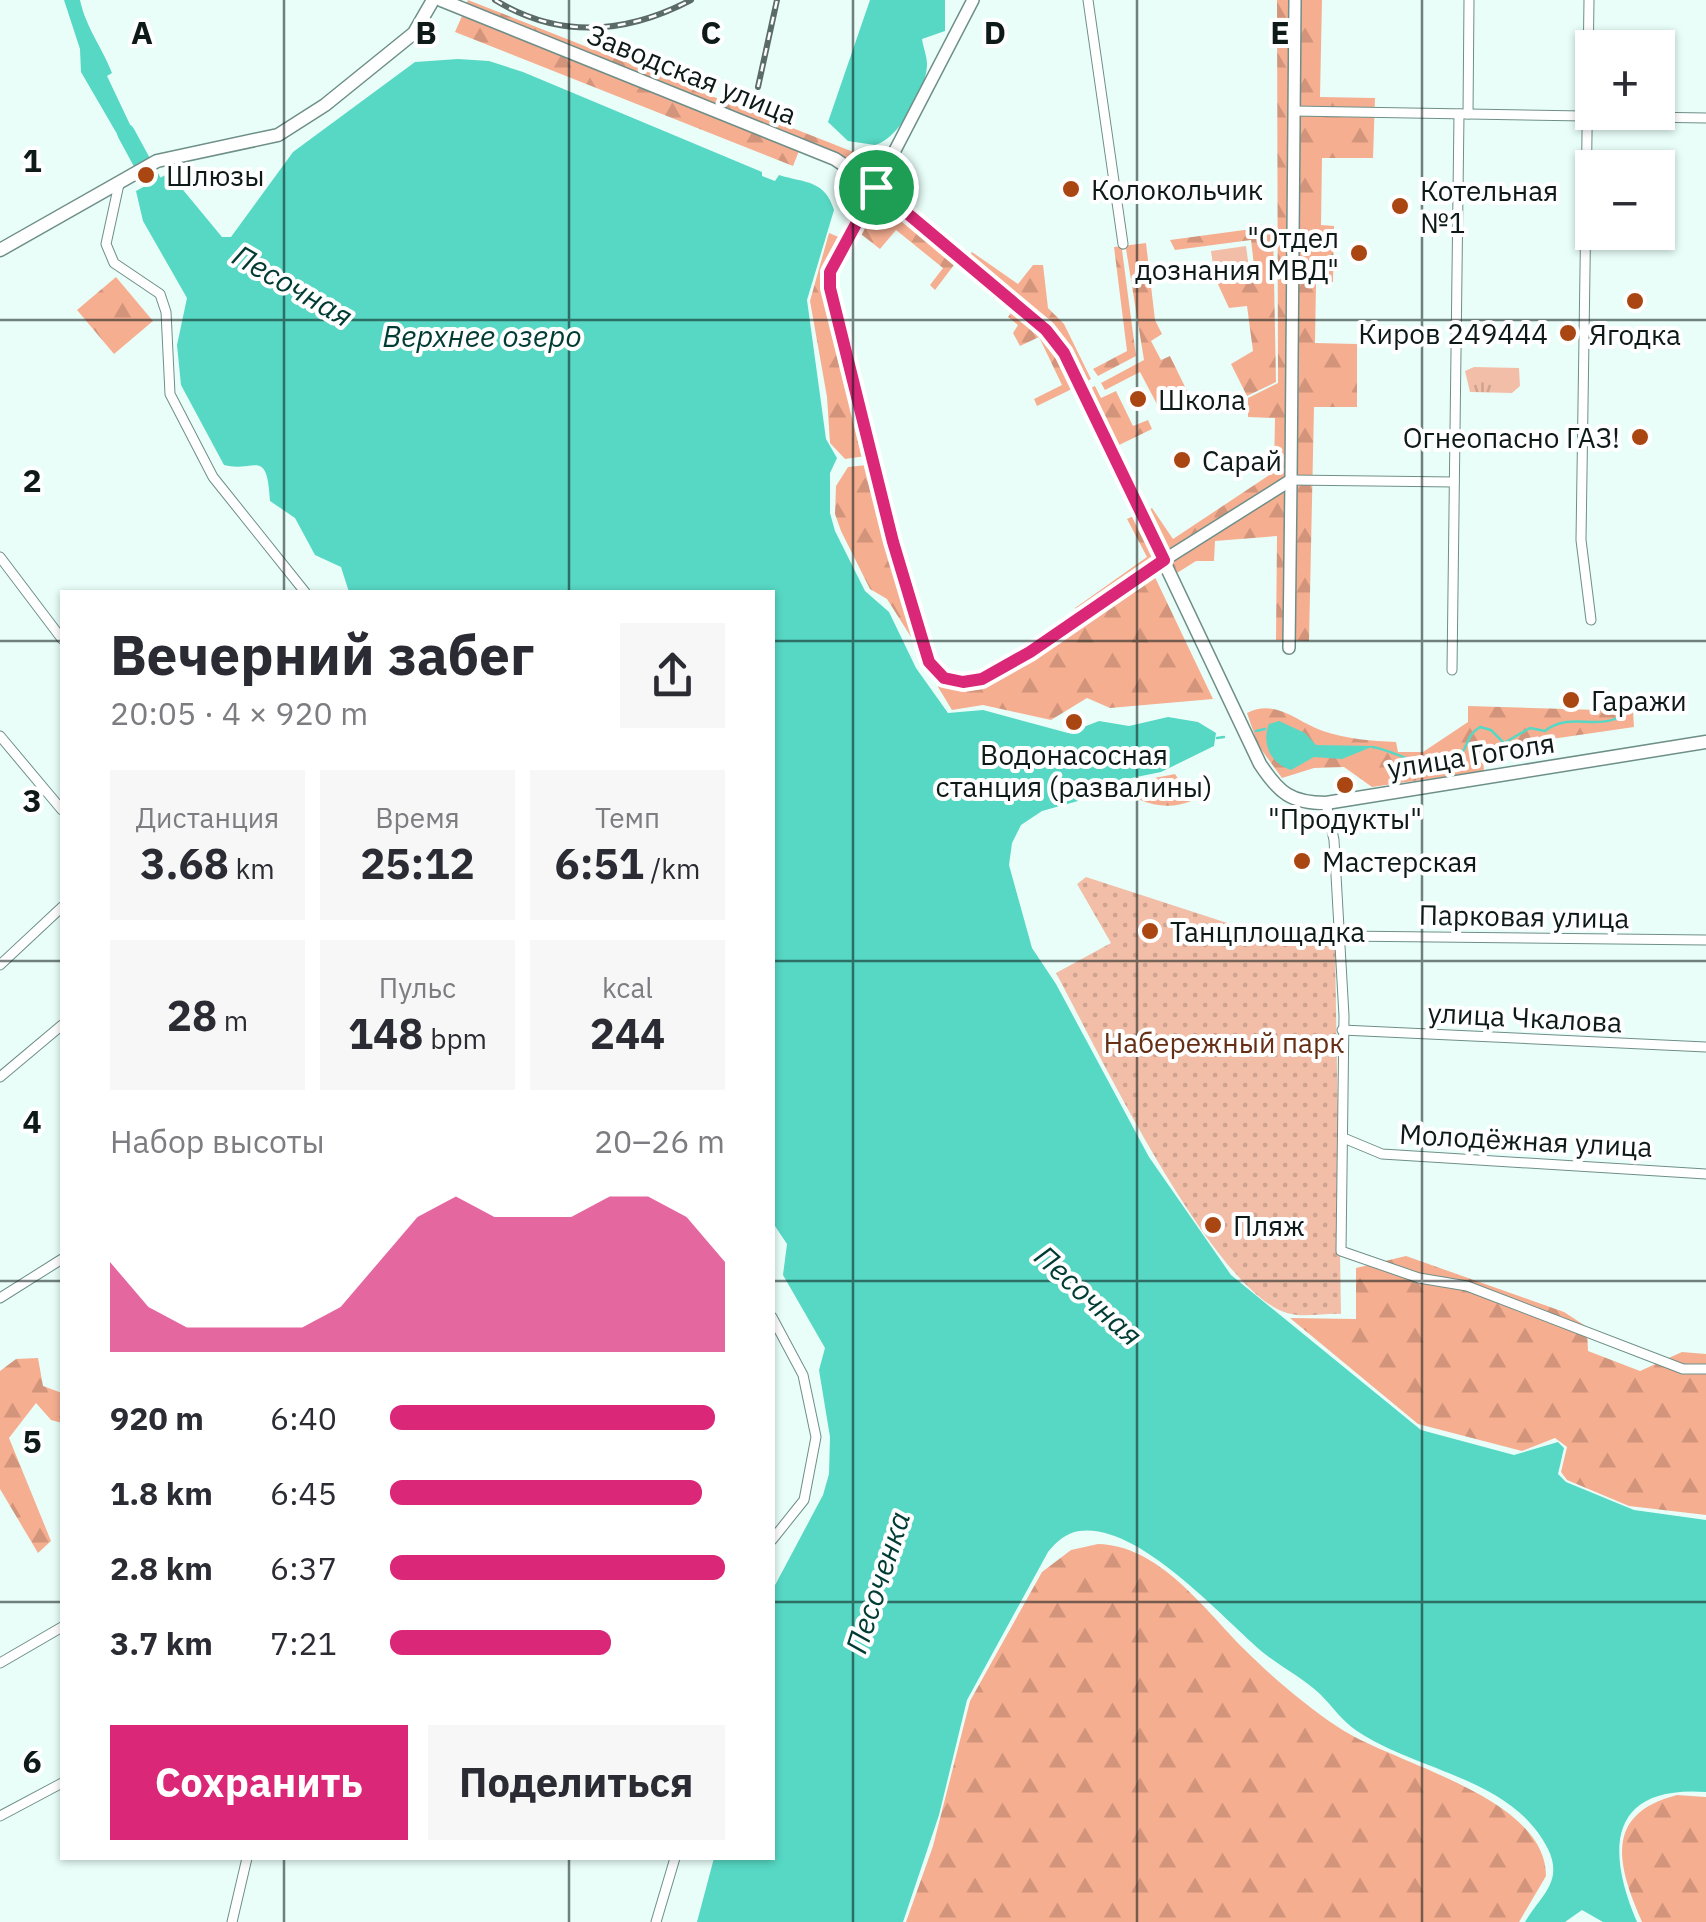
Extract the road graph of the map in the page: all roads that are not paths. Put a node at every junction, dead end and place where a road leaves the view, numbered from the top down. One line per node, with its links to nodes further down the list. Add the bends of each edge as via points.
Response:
1 (437, 0): 14 (main road, via 414,34 278,135 158,161); 15 (main road, Заводская улица, via 835,158)
2 (972, 0): 15 (street)
3 (1088, 0): 16 (street)
4 (1295, 0): 8 (street)
5 (1469, 0): 9 (street)
6 (1589, 0): 7 (street)
7 (1589, 30)
8 (1294, 111): 9 (street); 18 (street)
9 (1463, 114): 10 (street); 19 (street)
10 (1575, 116)
11 (1675, 117): 12 (street)
12 (1706, 118)
13 (1588, 130): 23 (street, via 1581,540)
14 (125, 178): 17 (main road); 22 (street, via 106,244 114,263 155,287 164,302 170,394 213,477)
15 (876, 187): 21 (main road, Заводская улица, via 1046,330 1064,353); 21 (street, via 830,272 830,288 929,662 944,678 982,679)
16 (1123, 244)
17 (0, 250)
18 (1290, 480): 19 (street); 21 (street); 25 (street)
19 (1454, 482): 26 (street)
20 (0, 557): 24 (street)
21 (1164, 560): 29 (main road, Заводская улица)
22 (302, 590)
23 (1591, 620)
24 (60, 636)
25 (1289, 648)
26 (1452, 670)
27 (0, 736): 31 (street)
28 (1706, 742): 30 (main road, улица Гоголя)
29 (1260, 764): 30 (main road, улица Гоголя, via 1284,796)
30 (1326, 802): 33 (street)
31 (60, 808)
32 (60, 909): 35 (street)
33 (1342, 936): 34 (street, Парковая улица); 37 (street)
34 (1706, 940)
35 (0, 965)
36 (60, 1027): 39 (street)
37 (1342, 1030): 38 (street, улица Чкалова); 40 (street)
38 (1706, 1047)
39 (0, 1077)
40 (1346, 1139): 41 (street, Молодёжная улица, via 1382,1154); 45 (street, via 1341,1250 1419,1278 1468,1286 1683,1369)
41 (1706, 1174)
42 (60, 1261): 43 (street)
43 (0, 1298)
44 (775, 1323): 46 (street, via 803,1374 816,1437 804,1500)
45 (1706, 1369)
46 (775, 1536)
47 (60, 1627): 48 (street)
48 (0, 1663)
49 (60, 1784): 50 (street)
50 (0, 1816)
51 (247, 1860): 53 (street)
52 (674, 1860): 54 (street)
53 (232, 1922)
54 (656, 1922)

